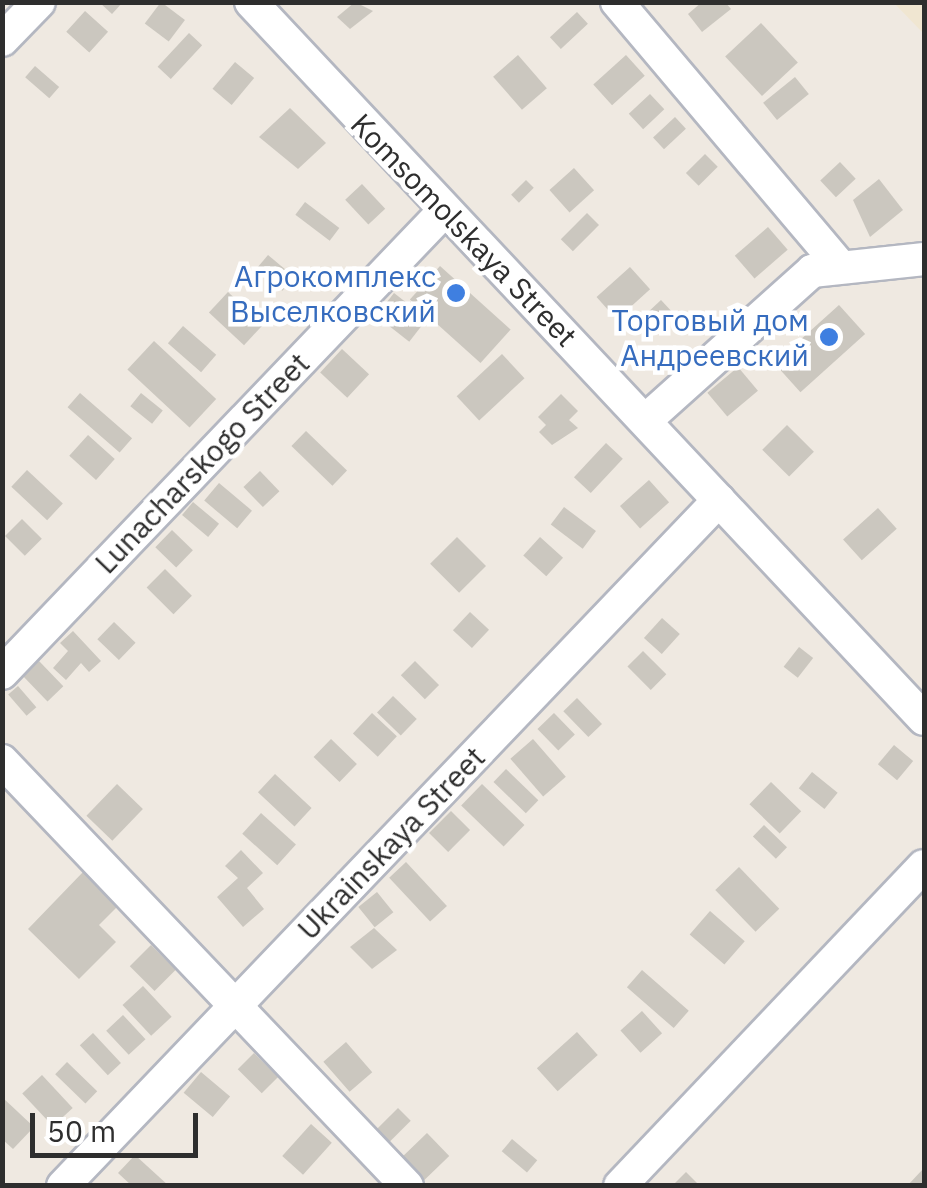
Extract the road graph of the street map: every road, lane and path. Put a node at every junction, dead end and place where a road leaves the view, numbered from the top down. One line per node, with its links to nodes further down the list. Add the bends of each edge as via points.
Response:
1 (39, 2): 4 (street)
2 (251, 2): 5 (street, Komsomolskaya Street)
3 (617, 2): 7 (street)
4 (2, 40)
5 (444, 211): 8 (street, Komsomolskaya Street); 10 (street, Lunacharskogo Street)
6 (924, 259): 7 (street)
7 (841, 266): 8 (street, via 812,271 766,306)
8 (646, 420): 9 (street, Komsomolskaya Street)
9 (718, 500): 11 (street, Komsomolskaya Street); 14 (street, Ukrainskaya Street)
10 (2, 672)
11 (924, 718)
12 (2, 760): 14 (street)
13 (924, 866): 17 (street)
14 (239, 1002): 15 (street, Ukrainskaya Street); 16 (street)
15 (63, 1186)
16 (407, 1186)
17 (620, 1186)

